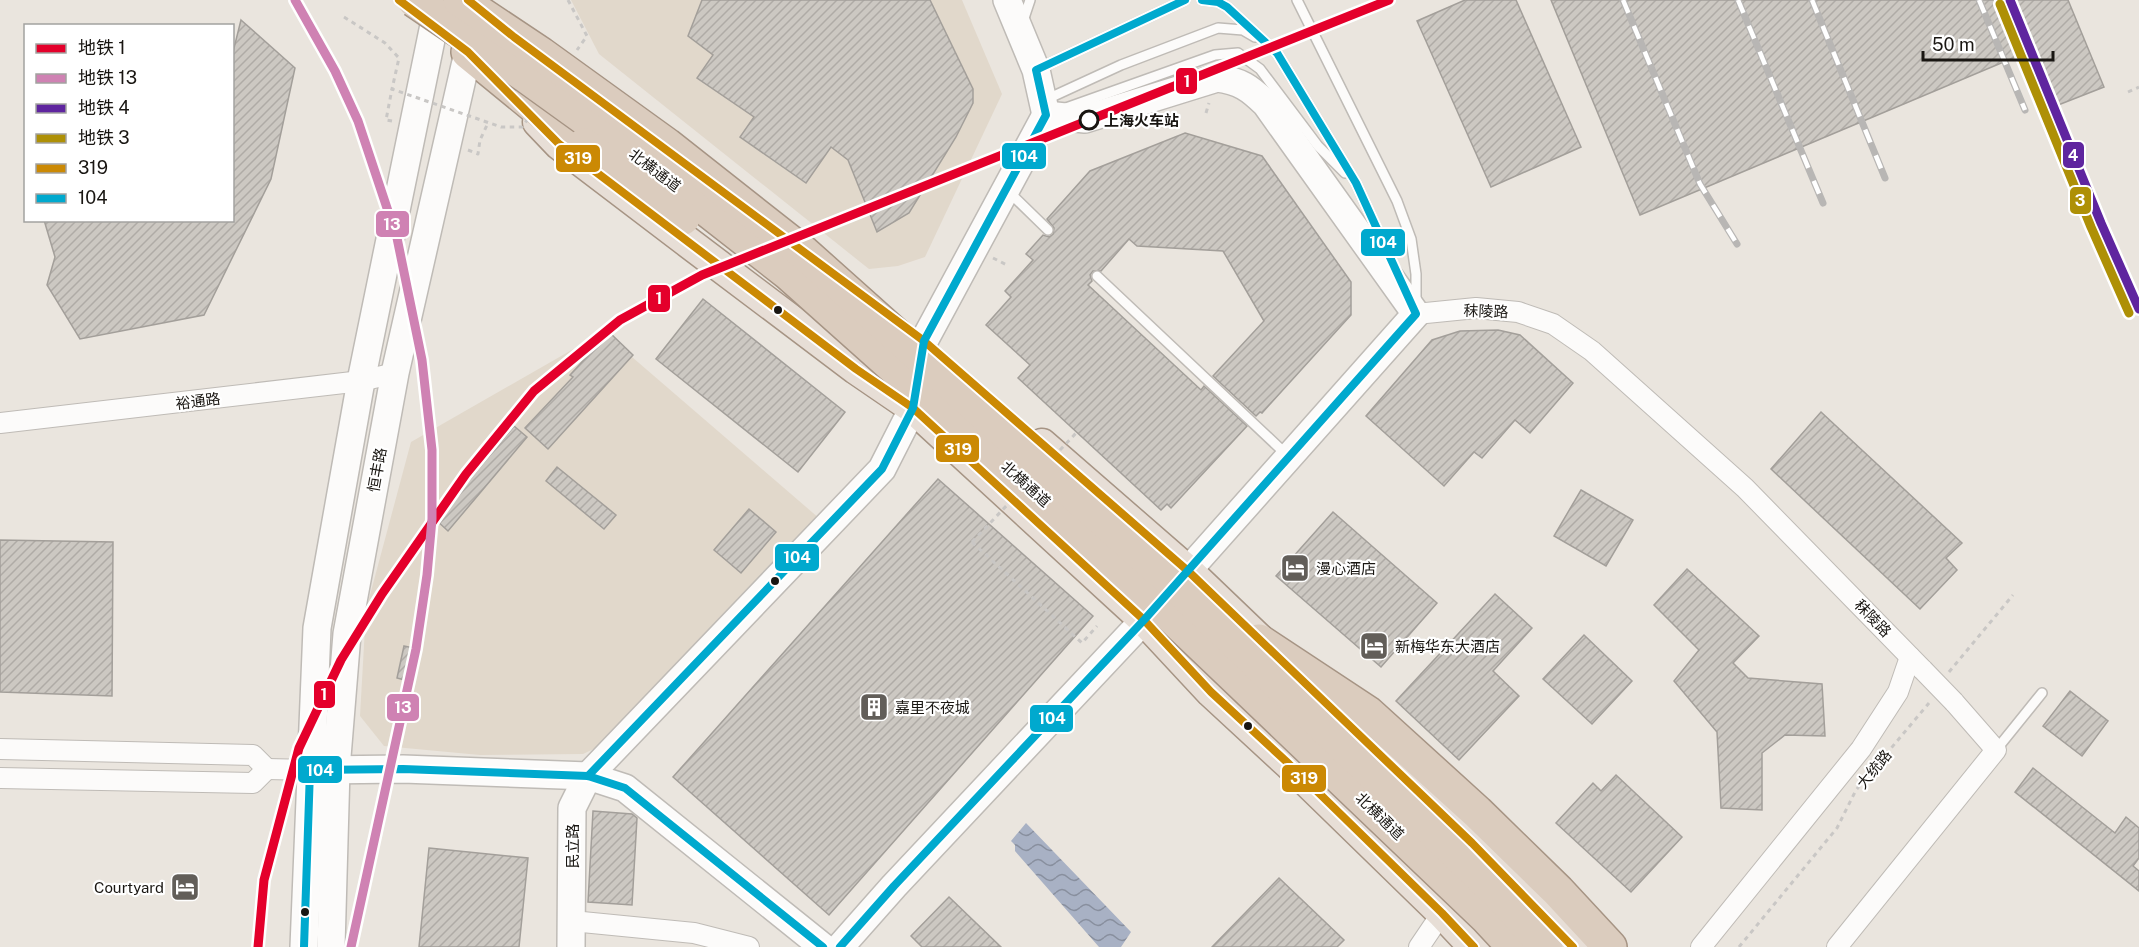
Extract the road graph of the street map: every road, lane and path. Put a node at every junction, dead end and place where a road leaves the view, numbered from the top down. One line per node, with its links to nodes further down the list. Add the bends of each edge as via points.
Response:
1 (399, 0): 9 (main road)
2 (568, 0): 14 (path, bridge, via 587,36)
3 (1007, 0): 11 (street)
4 (1030, 0): 11 (lane)
5 (1185, 0): 15 (lane)
6 (1202, 0): 12 (lane, via 1227,7)
7 (1298, 0): 28 (lane, via 1412,239)
8 (472, 2): 13 (street, 恒丰路); 29 (main road); 64 (highway, 北横通道, bridge, via 667,145 813,260 1167,577 1504,899)
9 (429, 8): 13 (main road); 31 (street, 恒丰路); 35 (highway, 北横通道, bridge, via 651,166 788,273)
10 (344, 17): 17 (path, bridge, via 385,43 399,58)
11 (1020, 31): 15 (street)
12 (1265, 42): 19 (lane, via 1243,30 1218,28 1121,65); 24 (lane, via 1277,53)
13 (468, 52): 30 (street, 恒丰路); 32 (main road, via 572,124 887,369); 35 (highway, bridge, via 568,134)
14 (574, 54)
15 (1036, 69): 19 (street)
16 (2139, 87): 18 (path)
17 (392, 89): 21 (path); 22 (path, bridge)
18 (2128, 92)
19 (1045, 108): 24 (lane, via 1215,55 1238,53 1260,69 1318,146); 25 (street, 民立路); 28 (street, via 1085,118 1217,78 1250,89 1266,104)
20 (535, 109): 22 (path, bridge, via 522,127)
21 (386, 120)
22 (488, 123): 23 (path)
23 (478, 154)
24 (1356, 183): 28 (lane)
25 (1006, 189): 26 (lane); 29 (street, 民立路)
26 (1048, 230)
27 (1096, 276): 34 (lane)
28 (1416, 314): 34 (street); 42 (street, 秣陵路, via 1476,308 1518,312 1553,324 1592,351 1745,488)
29 (924, 341): 32 (street, 民立路); 37 (main road)
30 (395, 373): 31 (street, 裕通路); 49 (street, 恒丰路)
31 (361, 381): 33 (street, 裕通路); 49 (street, 恒丰路, via 316,628)
32 (913, 408): 39 (main road); 50 (street, 民立路, via 882,469)
33 (0, 423)
34 (1290, 458): 37 (street)
35 (999, 460): 52 (highway, 北横通道, bridge, via 1150,596)
36 (972, 542): 40 (path, via 1082,644)
37 (1188, 572): 39 (street); 41 (main road)
38 (2013, 595): 43 (path)
39 (1144, 620): 53 (main road, via 1211,692); 59 (street)
40 (1096, 626)
41 (1259, 641): 65 (main road, via 1463,835); 66 (highway, via 1368,713 1477,812)
42 (1917, 663): 47 (street, 秣陵路, bridge); 67 (street, 大统路, via 1861,749)
43 (1948, 674)
44 (2042, 693): 47 (lane)
45 (1931, 701): 68 (path, 大统路, via 1856,790 1837,828)
46 (0, 749): 48 (street, via 253,755)
47 (1996, 750): 69 (street)
48 (267, 769): 49 (street); 51 (street, via 253,783)
49 (323, 770): 50 (street); 55 (street, 恒丰路); 56 (street, 恒丰路)
50 (588, 776): 54 (street, 民立路, via 572,808); 58 (street, via 625,788)
51 (0, 778)
52 (1421, 855): 62 (highway, bridge); 63 (highway, 北横通道, bridge)
53 (1442, 914): 60 (street); 61 (main road)
54 (572, 934): 57 (street, via 694,933)
55 (304, 947)
56 (331, 947)
57 (749, 947)
58 (823, 947)
59 (840, 947)
60 (1419, 947)
61 (1474, 947)
62 (1492, 947)
63 (1514, 947)
64 (1546, 947)
65 (1573, 947)
66 (1610, 947)
67 (1701, 947)
68 (1739, 947)
69 (1837, 947)

